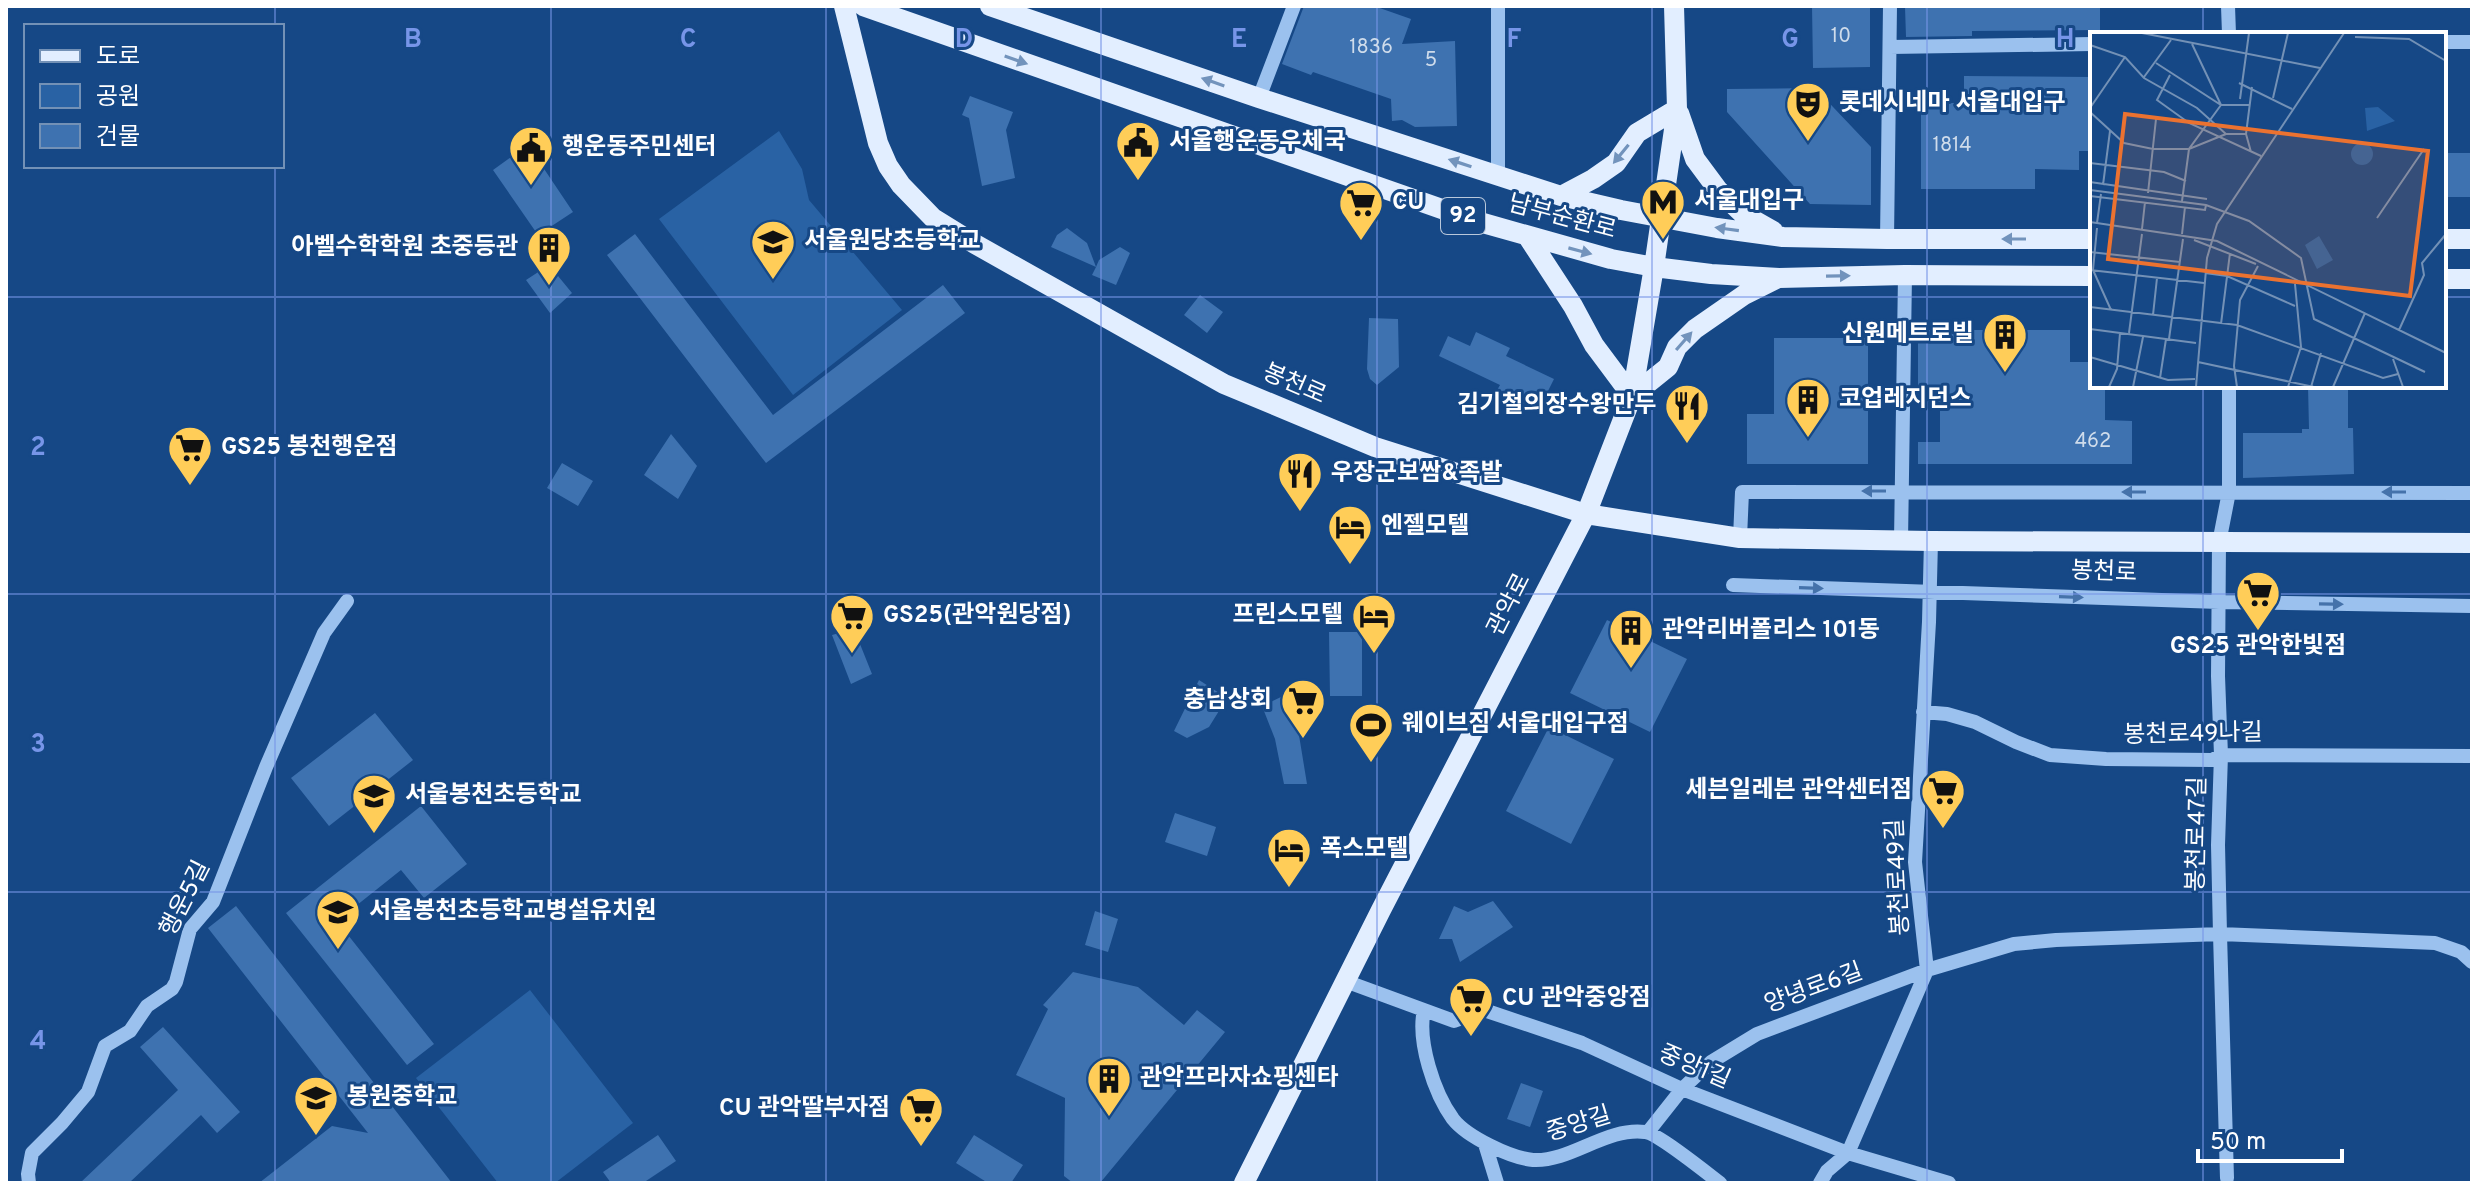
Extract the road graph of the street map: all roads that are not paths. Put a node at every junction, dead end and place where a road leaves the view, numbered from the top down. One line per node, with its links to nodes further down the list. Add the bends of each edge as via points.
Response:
1 (844, 6): 36 (main road, 봉천로, via 878,143 901,185 933,218 1224,384 1375,447)
2 (863, 6): 19 (main road, 남부순환로 / 92, one-way to 19)
3 (990, 6): 14 (main road, 남부순환로 / 92, one-way to 3)
4 (1294, 6): 14 (street)
5 (1498, 6): 16 (street)
6 (1674, 6): 15 (main road, 관악로)
7 (1890, 6): 13 (street)
8 (2228, 6): 9 (street)
9 (2229, 32)
10 (2446, 42): 11 (street)
11 (2472, 42)
12 (2090, 44): 13 (street)
13 (1890, 47): 21 (street)
14 (1259, 98): 16 (main road, 남부순환로 / 92, one-way to 14)
15 (1677, 109): 17 (main road, one-way to 17, via 1637,133 1616,163); 18 (main road, 관악로); 20 (main road, via 1695,159 1718,190 1743,214)
16 (1498, 175): 17 (main road, 남부순환로 / 92)
17 (1561, 196): 18 (main road, 남부순환로 / 92)
18 (1662, 218): 20 (main road, 남부순환로 / 92, one-way to 18); 25 (main road, 관악로)
19 (1528, 237): 25 (main road, 남부순환로 / 92, one-way to 25); 32 (main road)
20 (1783, 237): 21 (main road, 남부순환로 / 92)
21 (1887, 239): 22 (main road, 남부순환로 / 92, one-way to 21)
22 (2090, 239)
23 (2446, 239): 24 (main road)
24 (2472, 239)
25 (1654, 267): 28 (main road, 남부순환로 / 92); 32 (main road, 관악로)
26 (1905, 275): 27 (main road, 남부순환로 / 92); 28 (main road, 남부순환로 / 92, one-way to 26); 33 (street)
27 (2090, 276)
28 (1779, 278): 32 (main road, one-way to 28, via 1668,367 1677,347 1695,329)
29 (2446, 279): 30 (main road)
30 (2472, 279)
31 (2229, 388): 34 (street)
32 (1632, 396): 36 (main road, 관악로)
33 (1901, 491): 34 (street, one-way to 33); 37 (street, one-way to 37, via 1742,492); 38 (street)
34 (2229, 492): 35 (street, one-way to 34); 40 (street)
35 (2472, 493)
36 (1586, 514): 37 (main road, 봉천로); 53 (main road, 관악로)
37 (1740, 538): 38 (main road, 봉천로)
38 (1901, 541): 39 (main road, 봉천로)
39 (1931, 541): 40 (main road, 봉천로); 43 (street, 봉천로49길)
40 (2219, 543): 41 (main road, 봉천로); 45 (street, 봉천로47길)
41 (2472, 543)
42 (1733, 585): 43 (street, 봉천로, one-way to 43)
43 (1929, 593): 45 (street, 봉천로, one-way to 45); 47 (street, 봉천로49길)
44 (347, 601): 60 (street, 행운5길, via 324,633 213,902 190,929 176,982 147,1006 130,1031 105,1046 88,1092 32,1153)
45 (2219, 602): 46 (street, 봉천로, one-way to 46); 48 (street, 봉천로47길)
46 (2472, 606)
47 (1923, 712): 48 (street, 봉천로49나길, via 1975,722 2050,755 2212,760); 52 (street, 봉천로49길, via 1915,862)
48 (2221, 755): 49 (street, 봉천로49나길); 50 (street, 봉천로47길)
49 (2472, 756)
50 (2220, 934): 51 (street, 양녕로6길, via 2435,943); 52 (street, 양녕로6길, via 2014,944); 59 (street)
51 (2472, 962)
52 (1927, 970): 55 (street, 양녕로6길, via 1757,1034 1711,1062); 58 (street, 봉천로49길)
53 (1345, 981): 54 (street); 61 (main road, 관악로)
54 (1424, 1010): 55 (street, 중앙1길, via 1454,1021 1484,1010 1582,1043); 57 (street, 중앙길, via 1422,1043 1433,1080 1454,1120)
55 (1682, 1089): 56 (street, 양녕로6길); 58 (street, 중앙1길)
56 (1648, 1132): 57 (street, 중앙길, via 1618,1133 1534,1160); 63 (street, 중앙길)
57 (1485, 1144): 62 (street)
58 (1848, 1153): 64 (street, 봉천로49길); 65 (street, 중앙1길)
59 (2227, 1178)
60 (29, 1183)
61 (1244, 1183)
62 (1497, 1183)
63 (1720, 1183)
64 (1820, 1183)
65 (1949, 1183)

